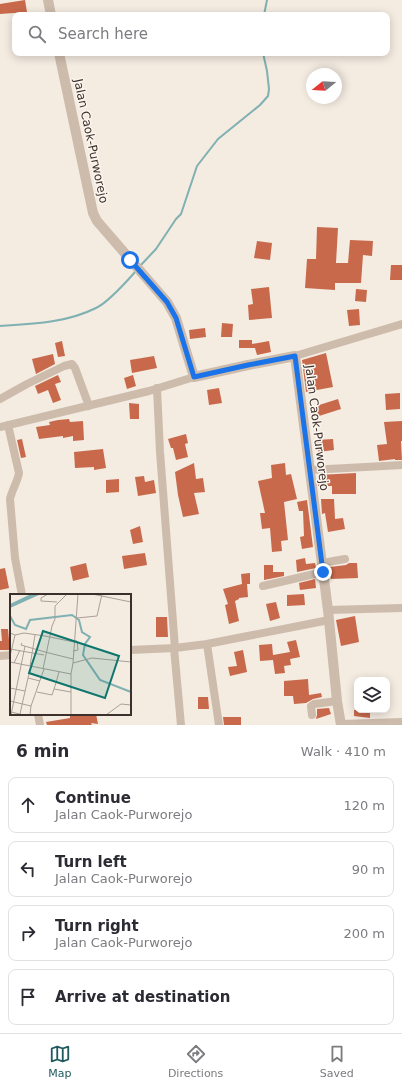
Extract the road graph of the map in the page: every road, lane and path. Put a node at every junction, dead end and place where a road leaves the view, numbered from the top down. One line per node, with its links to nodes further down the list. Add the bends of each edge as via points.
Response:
1 (48, 0): 2 (street)
2 (50, 12)
3 (60, 56): 6 (street, Jalan Caok-Purworejo, via 93,213 97,221 167,302 176,318)
4 (402, 324): 5 (street)
5 (295, 356): 6 (street, Jalan Caok-Purworejo); 12 (street, Jalan Caok-Purworejo)
6 (194, 377): 7 (street)
7 (157, 388): 9 (street); 20 (street)
8 (0, 399): 9 (street, via 72,364)
9 (89, 406): 10 (street)
10 (4, 426): 16 (street, via 19,474 10,499 15,558)
11 (402, 465): 12 (street)
12 (310, 470): 14 (street, Jalan Caok-Purworejo)
13 (345, 559): 14 (street)
14 (322, 567): 15 (street); 18 (street, Jalan Caok-Purworejo)
15 (263, 586)
16 (22, 594)
17 (402, 608): 18 (street)
18 (328, 615): 19 (street); 24 (street, Jalan Caok-Purworejo)
19 (207, 644): 20 (street); 31 (street)
20 (175, 648): 21 (street); 30 (street)
21 (131, 650)
22 (10, 655): 23 (street)
23 (0, 656)
24 (337, 701): 26 (street, via 314,704 310,709); 28 (street, Jalan Caok-Purworejo)
25 (38, 715): 29 (street)
26 (312, 715)
27 (402, 722): 28 (street)
28 (341, 724)
29 (40, 725)
30 (181, 725)
31 (219, 725)

